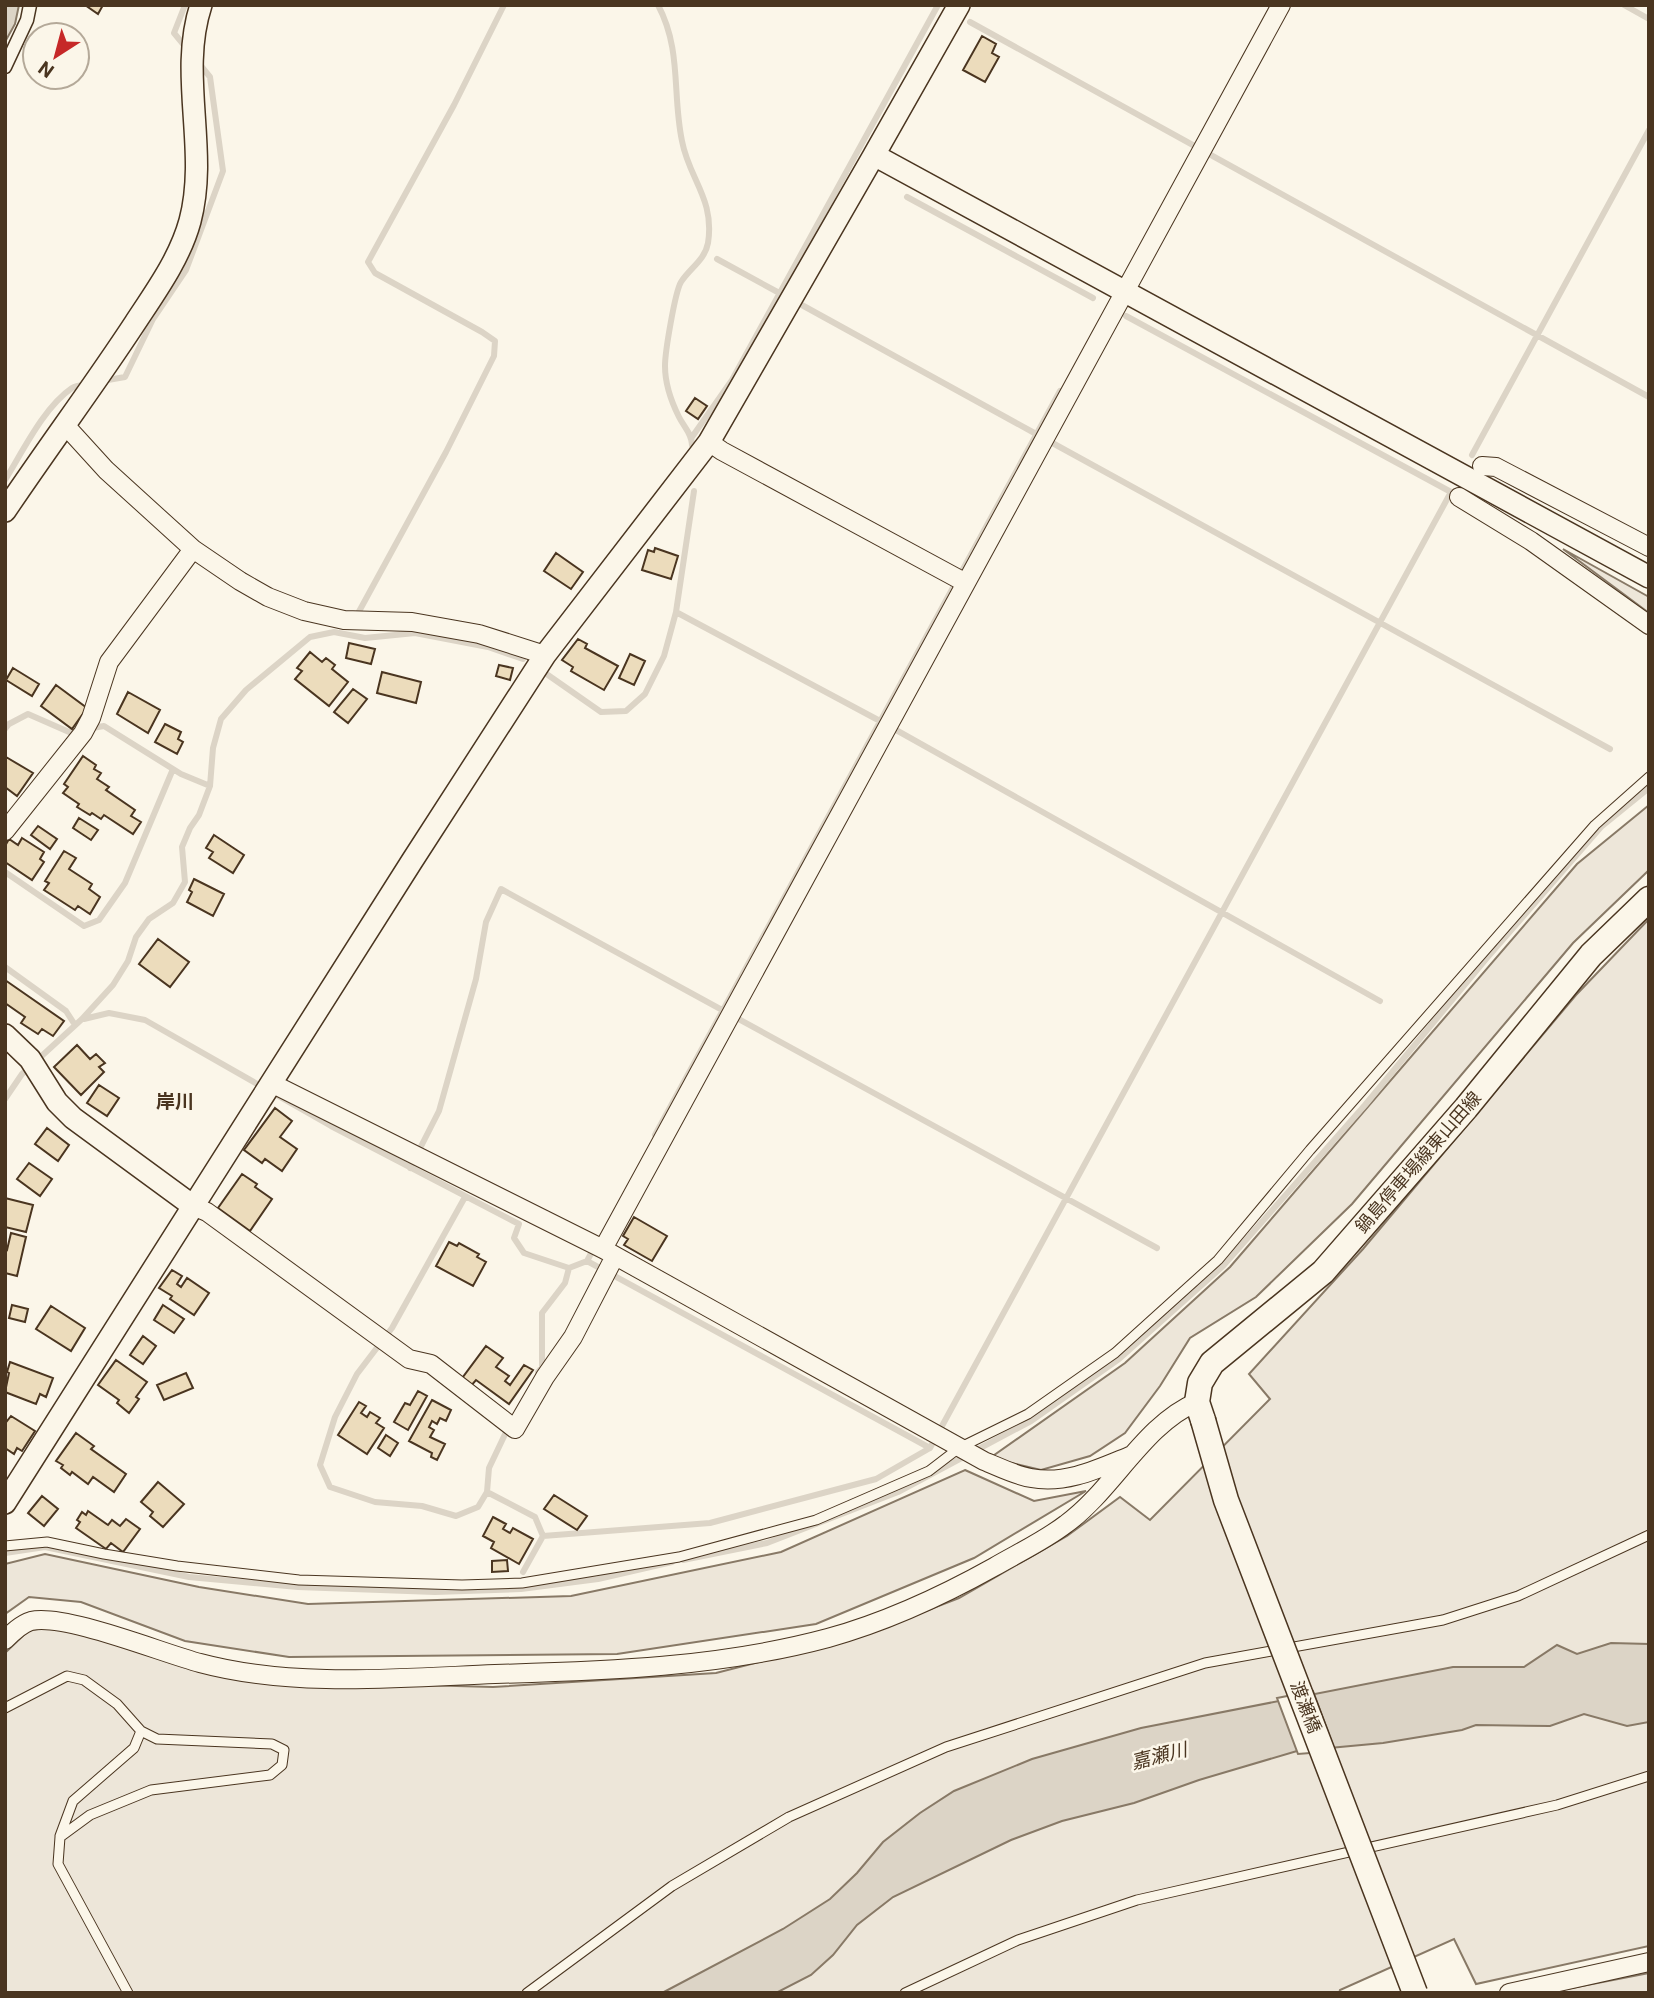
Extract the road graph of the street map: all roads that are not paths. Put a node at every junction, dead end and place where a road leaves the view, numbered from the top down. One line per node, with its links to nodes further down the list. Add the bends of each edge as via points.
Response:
1 (30, 5): 5 (street)
2 (201, 5): 8 (street, via 192,57 198,178 189,222 166,275)
3 (959, 5): 6 (street)
4 (1282, 5): 7 (street)
5 (5, 67)
6 (874, 155): 7 (street); 9 (street)
7 (1124, 291): 15 (street); 16 (street, via 1044,439)
8 (65, 425): 12 (street); 14 (street, via 106,470)
9 (709, 442): 16 (street); 18 (street)
10 (1482, 466): 13 (street, via 1496,467)
11 (1459, 497): 17 (street, via 1531,541)
12 (5, 511)
13 (1649, 547)
14 (193, 549): 18 (street, via 268,597 304,611 344,620 412,622 479,634); 20 (street, via 109,662 87,725)
15 (1649, 578)
16 (960, 579): 25 (street)
17 (1649, 625)
18 (545, 655): 23 (street)
19 (1649, 777): 27 (lane, via 1587,835 1218,1260 1115,1353 1028,1414)
20 (5, 831)
21 (1649, 899): 26 (main road, 鍋島停車場線東山田線, via 1591,955 1323,1272 1213,1363 1200,1384)
22 (5, 1035): 24 (street, via 73,1118)
23 (267, 1090): 24 (street); 25 (street, via 418,1156)
24 (193, 1206): 25 (street, via 208,1212 409,1359 431,1364 510,1425 573,1337); 29 (street)
25 (604, 1258): 27 (street)
26 (1200, 1411): 28 (street, via 1184,1407); 42 (main road, 渡瀬橋, bridge, via 1226,1500)
27 (959, 1448): 28 (street, via 1030,1479 1053,1480 1088,1473); 32 (lane, via 929,1471 816,1520 679,1557 522,1583 299,1580 177,1566 47,1542)
28 (1132, 1455): 33 (street, via 1097,1498 1066,1524 953,1590 828,1638 691,1664 313,1678 202,1664 72,1624 31,1621)
29 (14, 1467): 30 (street)
30 (5, 1503)
31 (1649, 1535): 40 (lane, via 1518,1595 1443,1620 1205,1663 946,1747 789,1817 672,1886)
32 (5, 1546)
33 (5, 1640)
34 (5, 1708): 35 (lane, via 67,1676 84,1680 117,1704)
35 (141, 1731): 37 (lane, via 134,1748 73,1801); 37 (lane, via 157,1739 272,1744 284,1750 282,1765 270,1775 151,1790 90,1815)
36 (1649, 1776): 41 (lane, via 1557,1805 1137,1900 1018,1940)
37 (60, 1838): 39 (lane, via 58,1864)
38 (1649, 1962): 43 (street)
39 (128, 1993)
40 (527, 1993)
41 (905, 1993)
42 (1415, 1993)
43 (1510, 1993)

